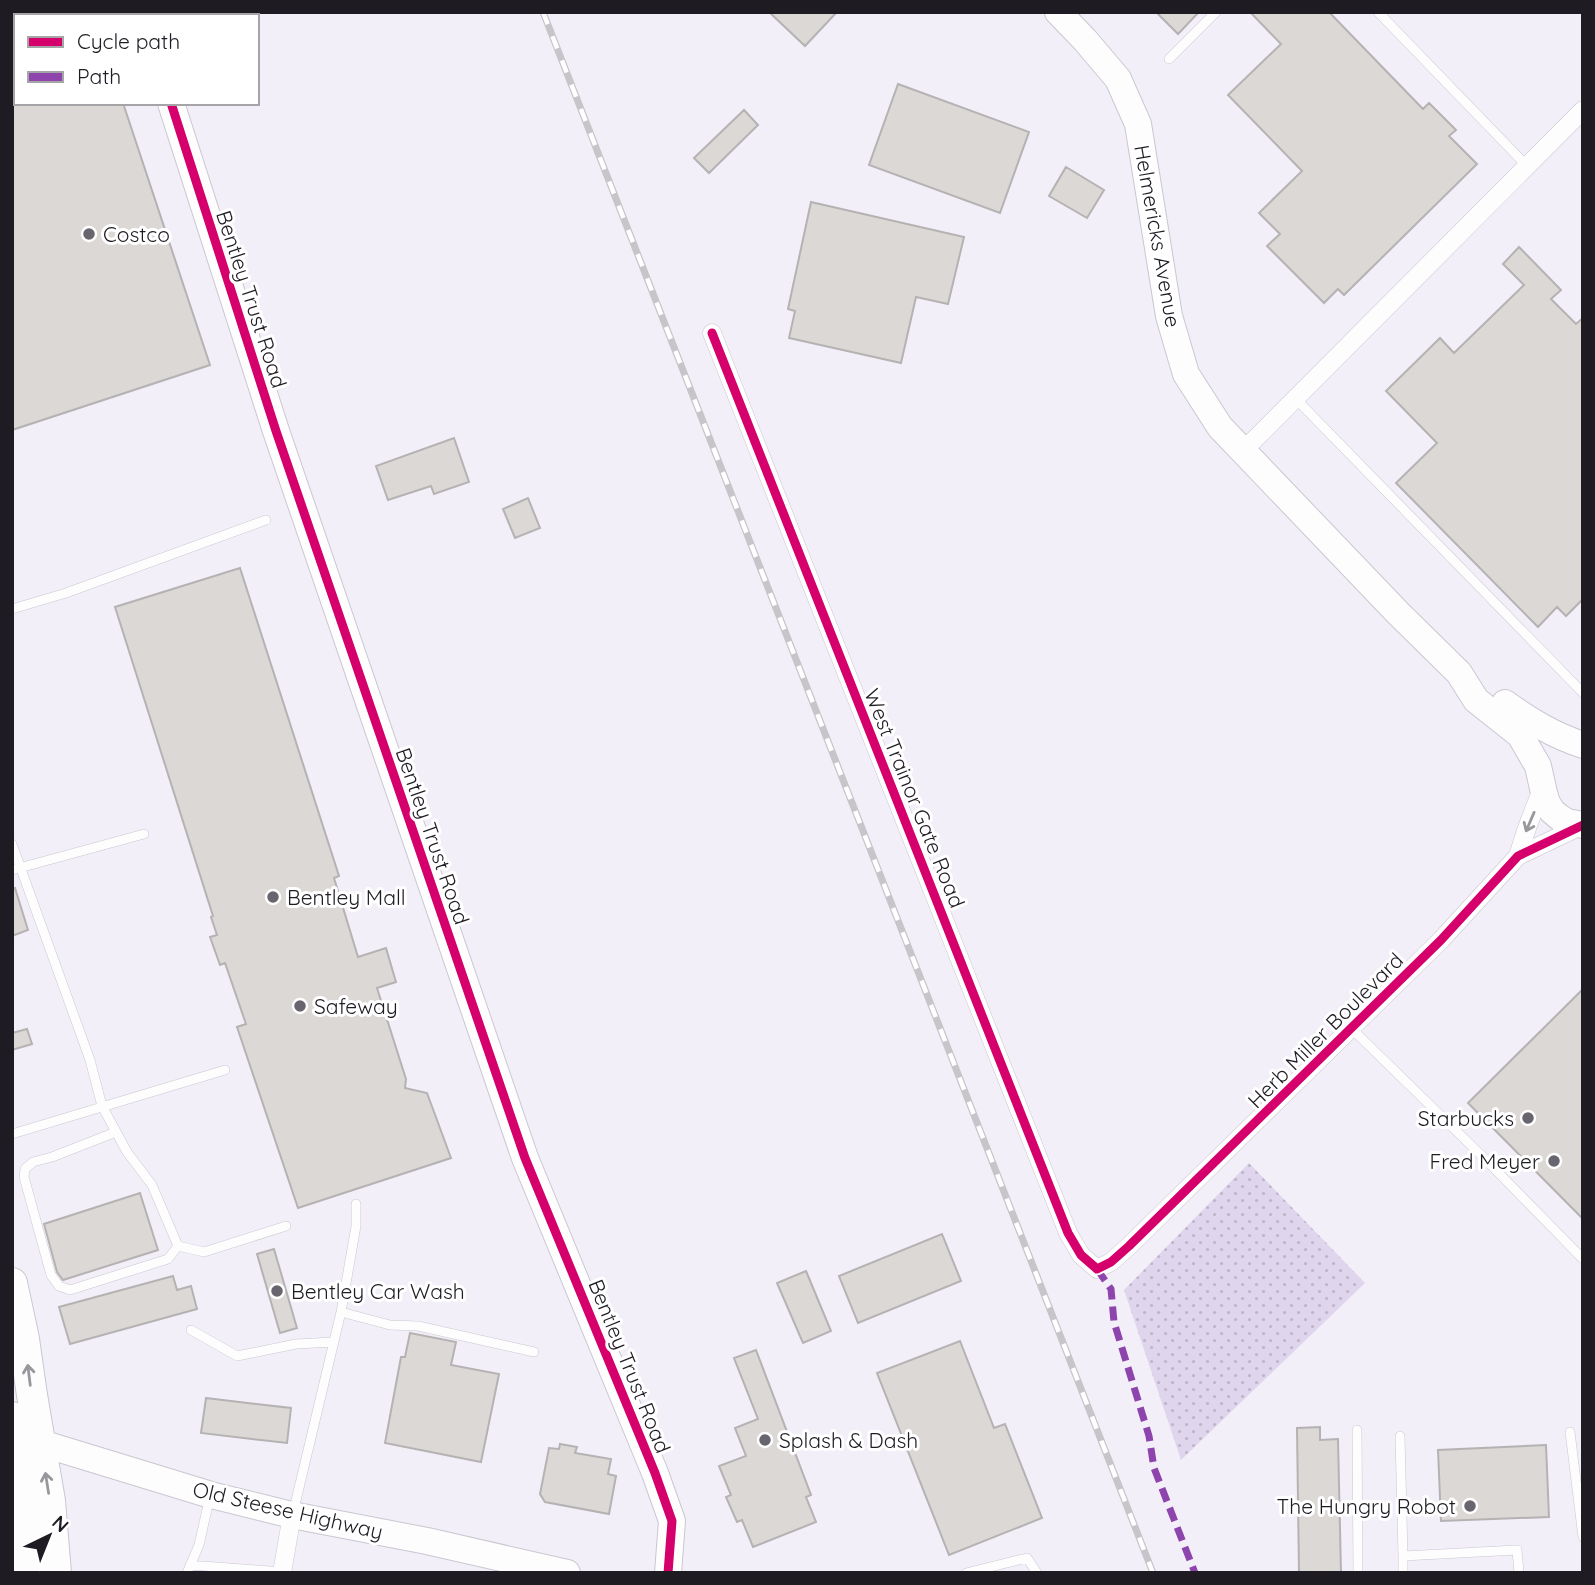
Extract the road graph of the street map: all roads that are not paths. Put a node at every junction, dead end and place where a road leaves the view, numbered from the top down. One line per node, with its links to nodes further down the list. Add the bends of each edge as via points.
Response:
1 (1058, 12): 10 (street, Helmericks Avenue, via 1118,79 1138,124 1169,316 1186,374)
2 (1216, 12): 4 (lane)
3 (1378, 12): 7 (lane)
4 (1169, 59)
5 (172, 105): 51 (street, Bentley Trust Road, via 288,465 525,1158 672,1521)
6 (1583, 110): 7 (street)
7 (1527, 166): 9 (street)
8 (712, 333): 31 (street, West Trainor Gate Road, via 1068,1233 1081,1255)
9 (1295, 398): 10 (street); 14 (lane)
10 (1242, 452): 13 (street, Helmericks Avenue)
11 (266, 520): 12 (lane)
12 (12, 609)
13 (1459, 673): 15 (street, Helmericks Avenue, via 1550,733); 16 (street, Helmericks Avenue, via 1476,700 1520,735 1538,766)
14 (1583, 693)
15 (1583, 746): 16 (street, Herb Miller Boulevard, via 1554,758)
16 (1543, 786): 17 (street, Helmericks Avenue, via 1546,803 1559,817); 20 (street, Herb Miller Boulevard, one-way to 20)
17 (1583, 825): 20 (street, Herb Miller Boulevard)
18 (144, 834): 21 (lane)
19 (12, 844): 21 (lane)
20 (1518, 856): 22 (street, Herb Miller Boulevard)
21 (17, 868): 24 (lane, via 90,1060)
22 (1352, 1029): 30 (lane); 31 (street, Herb Miller Boulevard, via 1129,1246)
23 (225, 1070): 24 (lane)
24 (102, 1106): 25 (lane); 26 (lane)
25 (116, 1132): 29 (lane, via 152,1185); 29 (lane, via 25,1169 51,1275 59,1286 70,1290 168,1259)
26 (12, 1134)
27 (356, 1204): 33 (lane)
28 (286, 1226): 29 (lane, via 205,1252)
29 (178, 1246)
30 (1583, 1259)
31 (1097, 1269)
32 (12, 1283): 39 (main road, one-way to 32, via 32,1395)
33 (341, 1312): 35 (lane); 36 (lane)
34 (191, 1330): 35 (lane, via 237,1356)
35 (333, 1342): 42 (lane)
36 (534, 1352)
37 (1357, 1430): 54 (lane)
38 (1570, 1432): 43 (lane)
39 (20, 1433): 41 (street, Old Steese Highway); 48 (main road); 49 (main road, one-way to 39, via 50,1501)
40 (1400, 1436): 44 (lane)
41 (211, 1495): 42 (street, Old Steese Highway); 45 (lane)
42 (292, 1515): 46 (street, Old Steese Highway, via 427,1541); 47 (street)
43 (1583, 1538)
44 (1403, 1556): 55 (lane); 56 (lane, via 1517,1550)
45 (188, 1569): 47 (lane)
46 (538, 1569): 50 (street, Old Steese Highway)
47 (282, 1572)
48 (27, 1573)
49 (56, 1573)
50 (567, 1573)
51 (668, 1573)
52 (966, 1573): 53 (lane, via 1027,1558)
53 (1037, 1573)
54 (1358, 1573)
55 (1403, 1573)
56 (1519, 1573)

